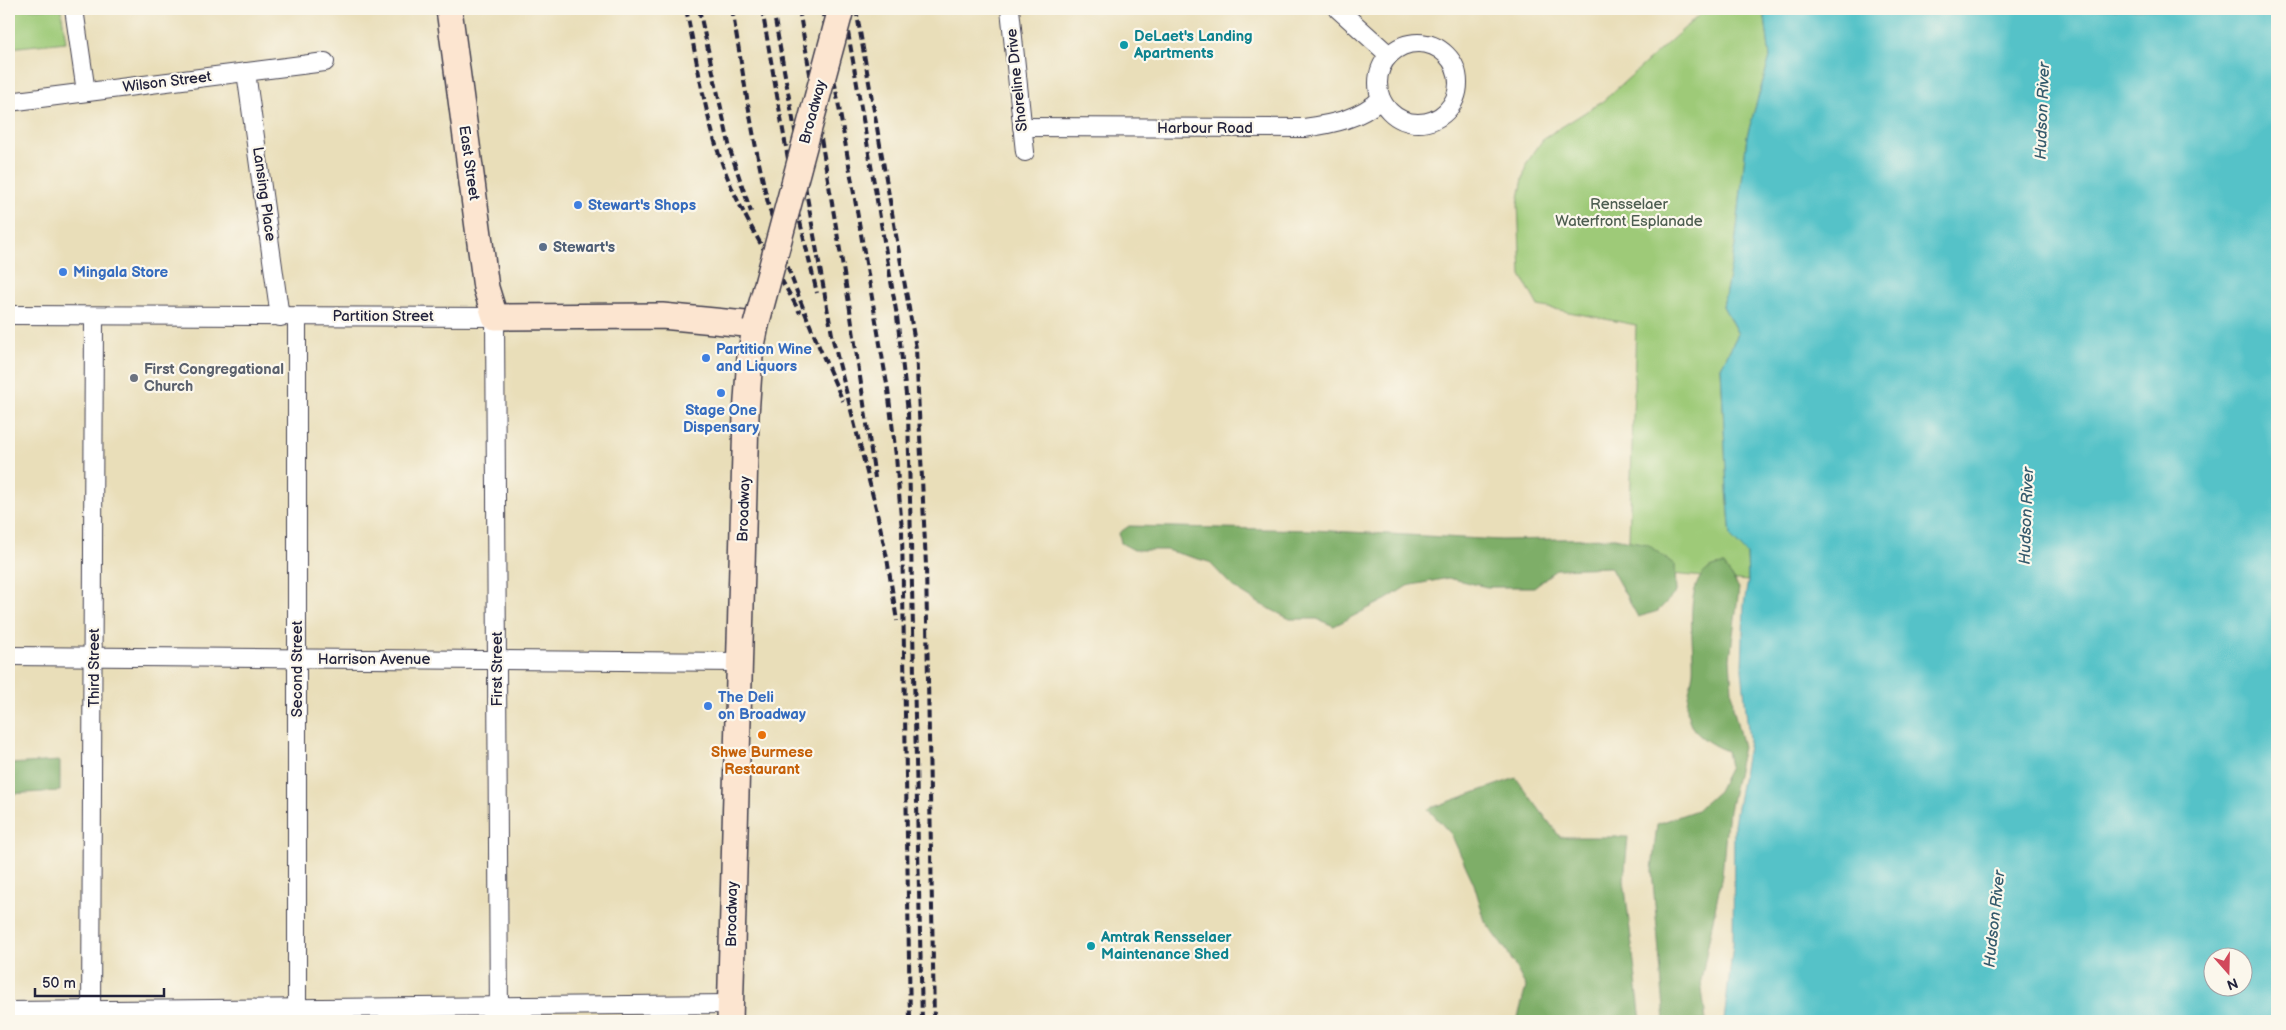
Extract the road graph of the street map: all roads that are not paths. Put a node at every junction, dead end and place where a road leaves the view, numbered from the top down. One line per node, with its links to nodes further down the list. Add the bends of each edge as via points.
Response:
1 (74, 9): 9 (street)
2 (449, 9): 16 (street, East Street, via 486,288)
3 (841, 9): 18 (street, Broadway, bridge)
4 (1010, 9): 12 (street, Shoreline Drive)
5 (1338, 9): 6 (street)
6 (1389, 55): 10 (street, via 1378,76); 10 (street, via 1402,46 1418,42 1436,47 1451,61 1458,89 1444,112 1429,121 1403,120 1389,112)
7 (325, 62): 8 (street, Wilson Street)
8 (246, 72): 9 (street, Wilson Street); 17 (street, Lansing Place)
9 (86, 92): 11 (street, Wilson Street)
10 (1380, 98): 12 (street, Harbour Road, via 1354,117 1304,128)
11 (9, 102)
12 (1022, 127): 13 (street, Shoreline Drive)
13 (1025, 152)
14 (9, 315): 15 (street, Partition Street)
15 (94, 316): 17 (street, Partition Street); 20 (street, Third Street)
16 (495, 316): 17 (street, Partition Street); 18 (street, Partition Street, via 662,316); 22 (street, First Street)
17 (289, 317): 21 (street, Second Street)
18 (756, 325): 23 (street, Broadway, via 750,356 746,415)
19 (9, 656): 20 (street, Harrison Avenue)
20 (94, 657): 21 (street, Harrison Avenue); 28 (street, Third Street)
21 (297, 659): 22 (street, Harrison Avenue); 27 (street, Second Street)
22 (497, 660): 23 (street, Harrison Avenue); 26 (street, First Street)
23 (739, 662): 25 (street, Broadway)
24 (9, 1011): 28 (street)
25 (730, 1013): 26 (street)
26 (499, 1014): 27 (street)
27 (297, 1015): 28 (street)
28 (91, 1016)

